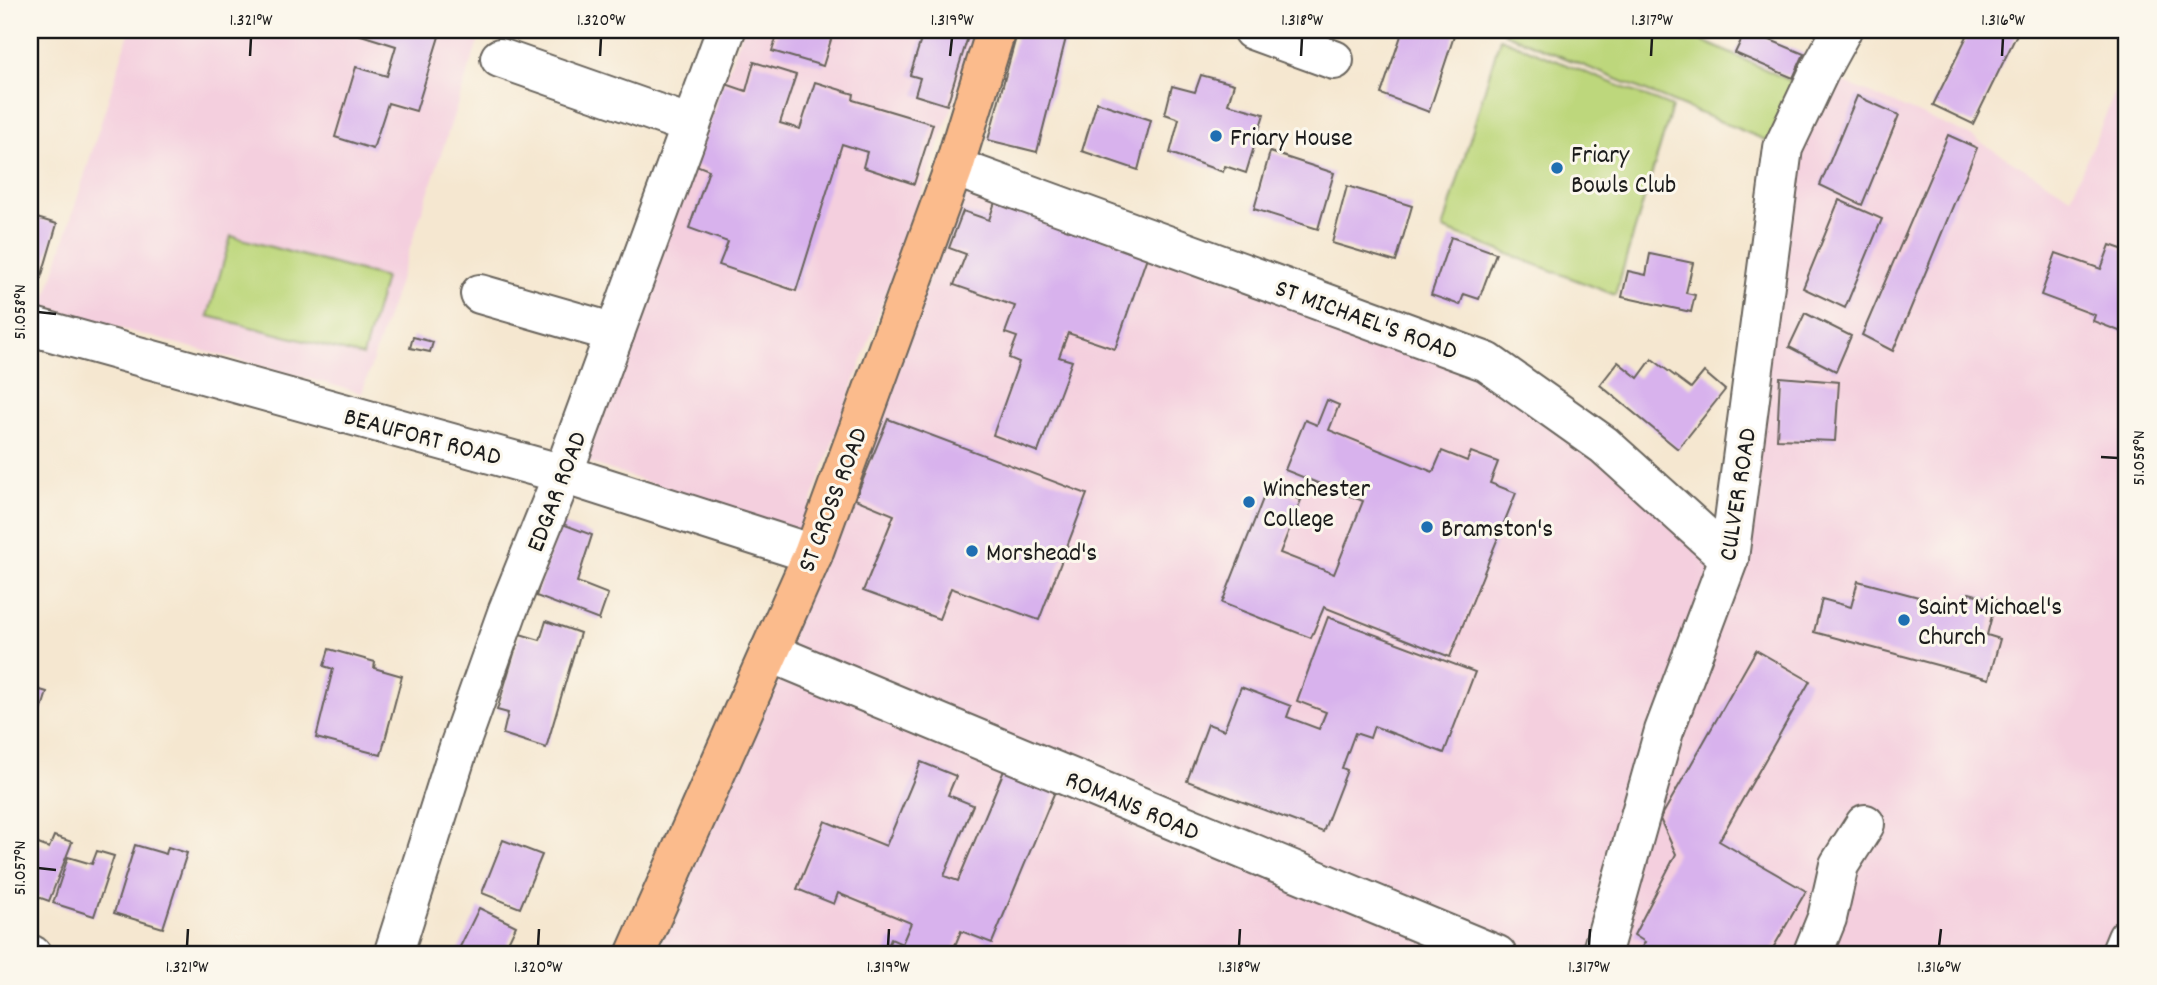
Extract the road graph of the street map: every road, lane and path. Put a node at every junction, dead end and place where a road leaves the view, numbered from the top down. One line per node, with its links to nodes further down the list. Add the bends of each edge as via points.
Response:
1 (724, 30): 7 (street, EDGAR ROAD)
2 (996, 30): 8 (main road, ST CROSS ROAD)
3 (1252, 30): 6 (street)
4 (1828, 34): 14 (street, CULVER ROAD, via 1783,148)
5 (500, 58): 7 (street)
6 (1335, 60)
7 (691, 125): 11 (street, EDGAR ROAD)
8 (954, 167): 13 (main road, ST CROSS ROAD); 14 (street, ST MICHAEL'S ROAD, via 1487,362 1604,444)
9 (480, 294): 11 (street)
10 (30, 327): 12 (street, BEAUFORT ROAD)
11 (615, 333): 12 (street, EDGAR ROAD)
12 (563, 474): 13 (street, BEAUFORT ROAD); 18 (street, EDGAR ROAD, via 468,722)
13 (813, 554): 15 (main road, ST CROSS ROAD)
14 (1729, 558): 21 (street, CULVER ROAD, via 1664,731)
15 (769, 652): 19 (main road, ST CROSS ROAD); 20 (street, ROMANS ROAD)
16 (1865, 824): 22 (street, via 1839,865 1827,918)
17 (2127, 937): 23 (street)
18 (393, 955)
19 (635, 955)
20 (1497, 955)
21 (1601, 955)
22 (1812, 955)
23 (2120, 955)

